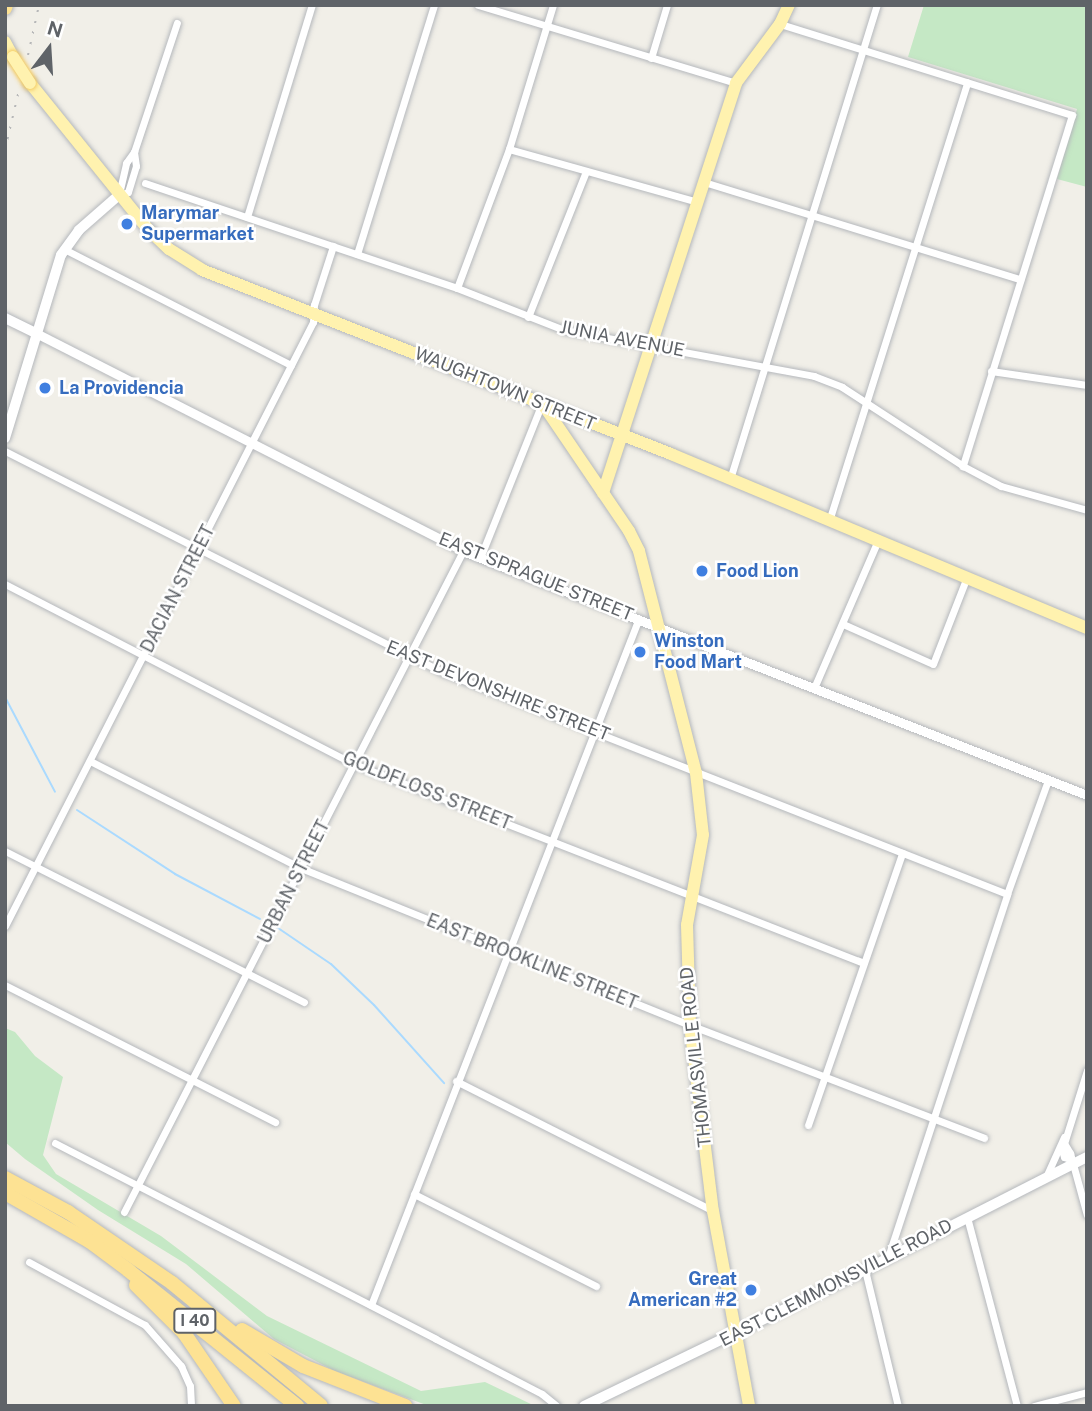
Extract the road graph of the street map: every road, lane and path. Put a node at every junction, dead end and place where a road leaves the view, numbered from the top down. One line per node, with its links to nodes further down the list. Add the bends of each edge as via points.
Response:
1 (312, 5): 23 (street)
2 (434, 5): 27 (street)
3 (478, 5): 10 (street)
4 (553, 5): 10 (street)
5 (667, 5): 13 (street)
6 (789, 5): 9 (main road)
7 (877, 5): 12 (street)
8 (177, 23): 20 (street, via 134,152 126,163)
9 (780, 24): 12 (street); 15 (main road)
10 (547, 26): 13 (street); 16 (street)
11 (5, 42): 20 (main road, WAUGHTOWN STREET, bridge, via 30,83)
12 (862, 50): 14 (street); 22 (street)
13 (650, 58): 15 (street)
14 (967, 82): 25 (street); 28 (street, via 1072,115)
15 (736, 83): 18 (main road)
16 (509, 149): 17 (street); 29 (street)
17 (586, 172): 21 (street); 32 (street)
18 (704, 182): 21 (main road); 22 (street)
19 (145, 183): 23 (street, JUNIA AVENUE)
20 (119, 195): 26 (main road); 30 (main road, WAUGHTOWN STREET, via 158,238 192,264)
21 (697, 202): 34 (main road)
22 (810, 215): 25 (street); 36 (street)
23 (247, 217): 24 (street, JUNIA AVENUE)
24 (332, 246): 27 (street, JUNIA AVENUE); 30 (street, DACIAN STREET)
25 (914, 246): 28 (street); 39 (street)
26 (64, 249): 33 (main road); 35 (street)
27 (357, 254): 29 (street, JUNIA AVENUE)
28 (1020, 279): 37 (street)
29 (457, 288): 32 (street, JUNIA AVENUE)
30 (313, 314): 35 (street, DACIAN STREET); 40 (main road, WAUGHTOWN STREET)
31 (5, 317): 33 (main road, EAST SPRAGUE STREET)
32 (527, 317): 34 (street, JUNIA AVENUE, via 564,330)
33 (36, 333): 42 (main road); 43 (street, EAST SPRAGUE STREET)
34 (653, 345): 36 (street, JUNIA AVENUE); 41 (main road)
35 (291, 365): 43 (street, DACIAN STREET)
36 (764, 365): 39 (street, JUNIA AVENUE, via 814,376); 46 (street)
37 (991, 371): 38 (street); 45 (street)
38 (1087, 385)
39 (867, 402): 45 (street, JUNIA AVENUE); 49 (street)
40 (541, 403): 41 (main road, WAUGHTOWN STREET); 47 (main road, THOMASVILLE ROAD); 53 (street)
41 (622, 435): 46 (main road, WAUGHTOWN STREET); 47 (main road)
42 (5, 438)
43 (251, 443): 51 (street, DACIAN STREET); 52 (street, EAST SPRAGUE STREET)
44 (5, 451): 51 (street, EAST DEVONSHIRE STREET)
45 (963, 466): 48 (street, JUNIA AVENUE, via 1001,486)
46 (730, 480): 49 (main road, WAUGHTOWN STREET)
47 (603, 493): 58 (main road, THOMASVILLE ROAD, via 639,551)
48 (1087, 510)
49 (830, 521): 50 (main road, WAUGHTOWN STREET)
50 (878, 540): 54 (main road, WAUGHTOWN STREET); 57 (street)
51 (199, 550): 60 (street, DACIAN STREET); 61 (street, EAST DEVONSHIRE STREET)
52 (463, 551): 53 (street, EAST SPRAGUE STREET); 61 (street, URBAN STREET)
53 (480, 558): 56 (street, EAST SPRAGUE STREET)
54 (967, 577): 57 (street, via 933,664); 59 (main road, WAUGHTOWN STREET)
55 (5, 584): 60 (street, GOLDFLOSS STREET)
56 (639, 618): 58 (street, EAST SPRAGUE STREET); 63 (street)
57 (843, 624): 62 (street)
58 (659, 626): 62 (street, EAST SPRAGUE STREET); 66 (main road, THOMASVILLE ROAD)
59 (1087, 628)
60 (144, 655): 64 (street, DACIAN STREET); 65 (street, GOLDFLOSS STREET)
61 (408, 656): 63 (street, EAST DEVONSHIRE STREET); 65 (street, URBAN STREET)
62 (814, 688): 67 (street, EAST SPRAGUE STREET)
63 (596, 731): 66 (street, EAST DEVONSHIRE STREET); 69 (street)
64 (90, 761): 72 (street, DACIAN STREET); 73 (street, EAST BROOKLINE STREET)
65 (354, 764): 69 (street, GOLDFLOSS STREET); 73 (street, URBAN STREET)
66 (696, 773): 71 (street, EAST DEVONSHIRE STREET); 75 (main road, THOMASVILLE ROAD, via 703,835)
67 (1048, 780): 68 (street, EAST SPRAGUE STREET); 74 (street)
68 (1087, 795)
69 (552, 842): 75 (street, GOLDFLOSS STREET); 77 (street)
70 (5, 851): 72 (street)
71 (902, 853): 74 (street, EAST DEVONSHIRE STREET); 78 (street)
72 (36, 867): 76 (street, DACIAN STREET); 79 (street)
73 (301, 868): 77 (street, EAST BROOKLINE STREET); 79 (street, URBAN STREET)
74 (1007, 894): 87 (street)
75 (692, 897): 78 (street, GOLDFLOSS STREET); 82 (main road, THOMASVILLE ROAD, via 686,957)
76 (5, 926)
77 (508, 953): 82 (street, EAST BROOKLINE STREET); 86 (street)
78 (864, 963): 84 (street)
79 (248, 972): 81 (street); 85 (street, URBAN STREET)
80 (5, 985): 85 (street)
81 (304, 1002)
82 (690, 1025): 84 (street, EAST BROOKLINE STREET); 100 (main road, THOMASVILLE ROAD)
83 (1087, 1070): 90 (street)
84 (825, 1076): 87 (street, EAST BROOKLINE STREET); 89 (street)
85 (192, 1081): 88 (street); 97 (street, URBAN STREET)
86 (456, 1081): 99 (street); 100 (street)
87 (934, 1118): 91 (street, EAST BROOKLINE STREET); 105 (street)
88 (275, 1122)
89 (808, 1125)
90 (1066, 1134): 94 (street, via 1064,1157); 96 (street)
91 (984, 1138)
92 (55, 1143): 97 (street)
93 (1087, 1157): 94 (main road, EAST CLEMMONSVILLE ROAD)
94 (1071, 1162): 96 (main road, EAST CLEMMONSVILLE ROAD); 102 (street)
95 (5, 1178): 109 (highway, I 40, via 68,1212)
96 (1042, 1181): 103 (main road, EAST CLEMMONSVILLE ROAD)
97 (137, 1186): 101 (street, URBAN STREET); 110 (street)
98 (5, 1193): 104 (highway, I 40)
99 (414, 1194): 108 (street); 110 (street)
100 (713, 1211): 111 (main road, THOMASVILLE ROAD)
101 (124, 1212)
102 (1087, 1215)
103 (967, 1217): 105 (main road, EAST CLEMMONSVILLE ROAD); 122 (street)
104 (89, 1241): 114 (highway, via 184,1334); 115 (highway, I 40, via 187,1314)
105 (888, 1257): 107 (main road, EAST CLEMMONSVILLE ROAD)
106 (29, 1262): 113 (street, via 145,1325 181,1366 190,1386)
107 (865, 1270): 111 (main road, EAST CLEMMONSVILLE ROAD); 121 (street)
108 (596, 1286)
109 (197, 1303): 116 (highway, I 40); 117 (highway, via 303,1367)
110 (371, 1305): 118 (street)
111 (734, 1335): 119 (main road, EAST CLEMMONSVILLE ROAD); 120 (main road, THOMASVILLE ROAD)
112 (1087, 1392): 123 (street)
113 (191, 1406)
114 (234, 1406)
115 (297, 1406)
116 (321, 1406)
117 (405, 1406)
118 (557, 1406)
119 (584, 1406)
120 (749, 1406)
121 (898, 1406)
122 (1017, 1406)
123 (1034, 1406)

